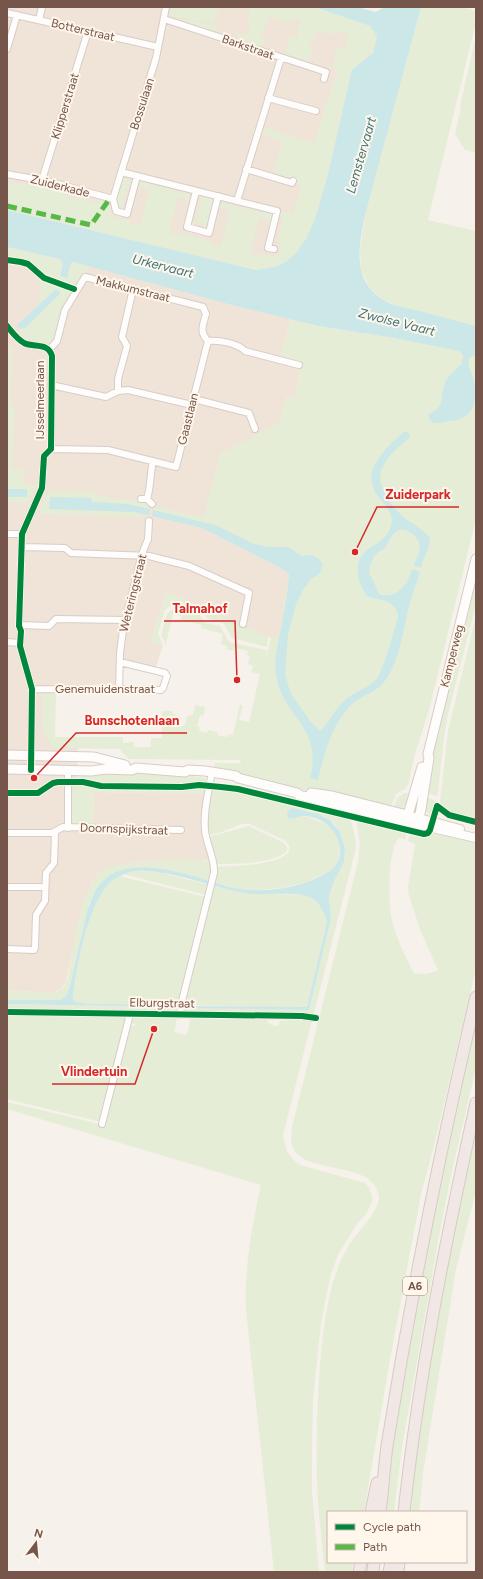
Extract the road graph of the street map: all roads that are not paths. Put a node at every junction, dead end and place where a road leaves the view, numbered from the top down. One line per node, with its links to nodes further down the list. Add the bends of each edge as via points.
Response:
1 (42, 7): 6 (street)
2 (166, 7): 5 (street, Bossulaan)
3 (7, 13): 4 (street, Botterstraat)
4 (17, 15): 6 (street, Botterstraat); 9 (street)
5 (164, 19): 8 (street, Bossulaan); 10 (street, Barkstraat)
6 (40, 20): 7 (street, Botterstraat)
7 (88, 31): 8 (street, Botterstraat); 18 (street, Klipperstraat)
8 (158, 46): 15 (street, Bossulaan)
9 (7, 49)
10 (281, 58): 11 (street, Barkstraat, via 326,72); 12 (street)
11 (324, 79)
12 (268, 98): 13 (street); 14 (street)
13 (316, 110)
14 (246, 169): 19 (street, via 292,183); 23 (street)
15 (121, 172): 17 (street); 22 (street, Bossulaan)
16 (7, 174): 18 (street, Zuiderkade)
17 (137, 176): 20 (street); 22 (street, via 127,214 116,211)
18 (42, 180): 22 (street, Zuiderkade)
19 (293, 181)
20 (196, 191): 21 (street); 21 (street, via 187,227 209,233)
21 (218, 196): 23 (street)
22 (113, 199)
23 (237, 201): 24 (street, via 277,211 268,248)
24 (274, 249)
25 (133, 289): 27 (street, Makkumstraat, via 203,307 206,314 202,332); 28 (street, Makkumstraat, via 85,277 65,310 56,343); 31 (street, via 122,337 126,346 118,379)
26 (7, 326): 28 (street, IJsselmeerlaan, via 24,343)
27 (208, 341): 29 (street, via 215,340 240,346 245,352); 32 (street, Gaastlaan)
28 (49, 350): 30 (street, IJsselmeerlaan, via 52,356)
29 (299, 365)
30 (51, 386): 31 (street, via 106,397); 34 (street, IJsselmeerlaan)
31 (118, 391): 32 (street, via 128,390)
32 (193, 402): 33 (street, via 248,413); 35 (street, Gaastlaan, via 176,467)
33 (255, 429)
34 (51, 449): 35 (street, Gaastlaan, via 108,450); 39 (street, IJsselmeerlaan, via 43,458 42,488)
35 (153, 461): 36 (street)
36 (147, 500)
37 (149, 521): 41 (street, Weteringstraat, via 148,538)
38 (7, 534): 39 (street)
39 (22, 534): 40 (street, IJsselmeerlaan)
40 (21, 547): 41 (street, via 65,548 71,553); 45 (street, IJsselmeerlaan)
41 (142, 554): 43 (street, Weteringstraat); 44 (street, via 189,566 249,593)
42 (476, 559): 59 (main road, Kamperweg)
43 (125, 620): 45 (street, via 56,620 49,626); 48 (street, Weteringstraat)
44 (243, 624)
45 (19, 625): 47 (street, IJsselmeerlaan)
46 (7, 642): 47 (street)
47 (20, 643): 49 (street, IJsselmeerlaan)
48 (120, 662): 50 (street, Weteringstraat); 50 (street, Genemuidenstraat, via 165,673 167,676 161,690)
49 (32, 689): 50 (street, Genemuidenstraat); 52 (street, IJsselmeerlaan)
50 (119, 690)
51 (7, 755): 52 (main road)
52 (31, 755): 53 (main road); 56 (street)
53 (69, 756): 54 (main road, via 98,758); 57 (main road)
54 (136, 768): 57 (main road); 58 (main road)
55 (7, 769): 56 (main road)
56 (31, 770): 57 (main road)
57 (68, 770): 60 (street)
58 (211, 774): 59 (main road); 72 (street, Elburgstraat, via 204,821 214,866)
59 (413, 819): 64 (street); 65 (street)
60 (68, 828): 61 (street, Doornspijkstraat); 63 (street)
61 (181, 830)
62 (7, 832): 63 (street)
63 (55, 833): 67 (street, via 54,863 46,873)
64 (476, 833)
65 (476, 838)
66 (7, 887): 67 (street)
67 (45, 887): 68 (street, via 45,901 36,916 34,950)
68 (7, 948)
69 (476, 997): 76 (highway, A6, via 430,1202)
70 (7, 1012): 71 (street, Elburgstraat)
71 (130, 1014): 72 (street, Elburgstraat); 75 (street, Elburgstraat)
72 (180, 1015): 73 (street, Elburgstraat, via 277,1020 304,1016)
73 (316, 1018)
74 (476, 1103): 77 (highway, A6, via 437,1294)
75 (102, 1124)
76 (387, 1448): 78 (highway, A6); 79 (highway)
77 (411, 1452): 80 (highway); 81 (highway, A6)
78 (371, 1511)
79 (380, 1511)
80 (397, 1511)
81 (404, 1511)

